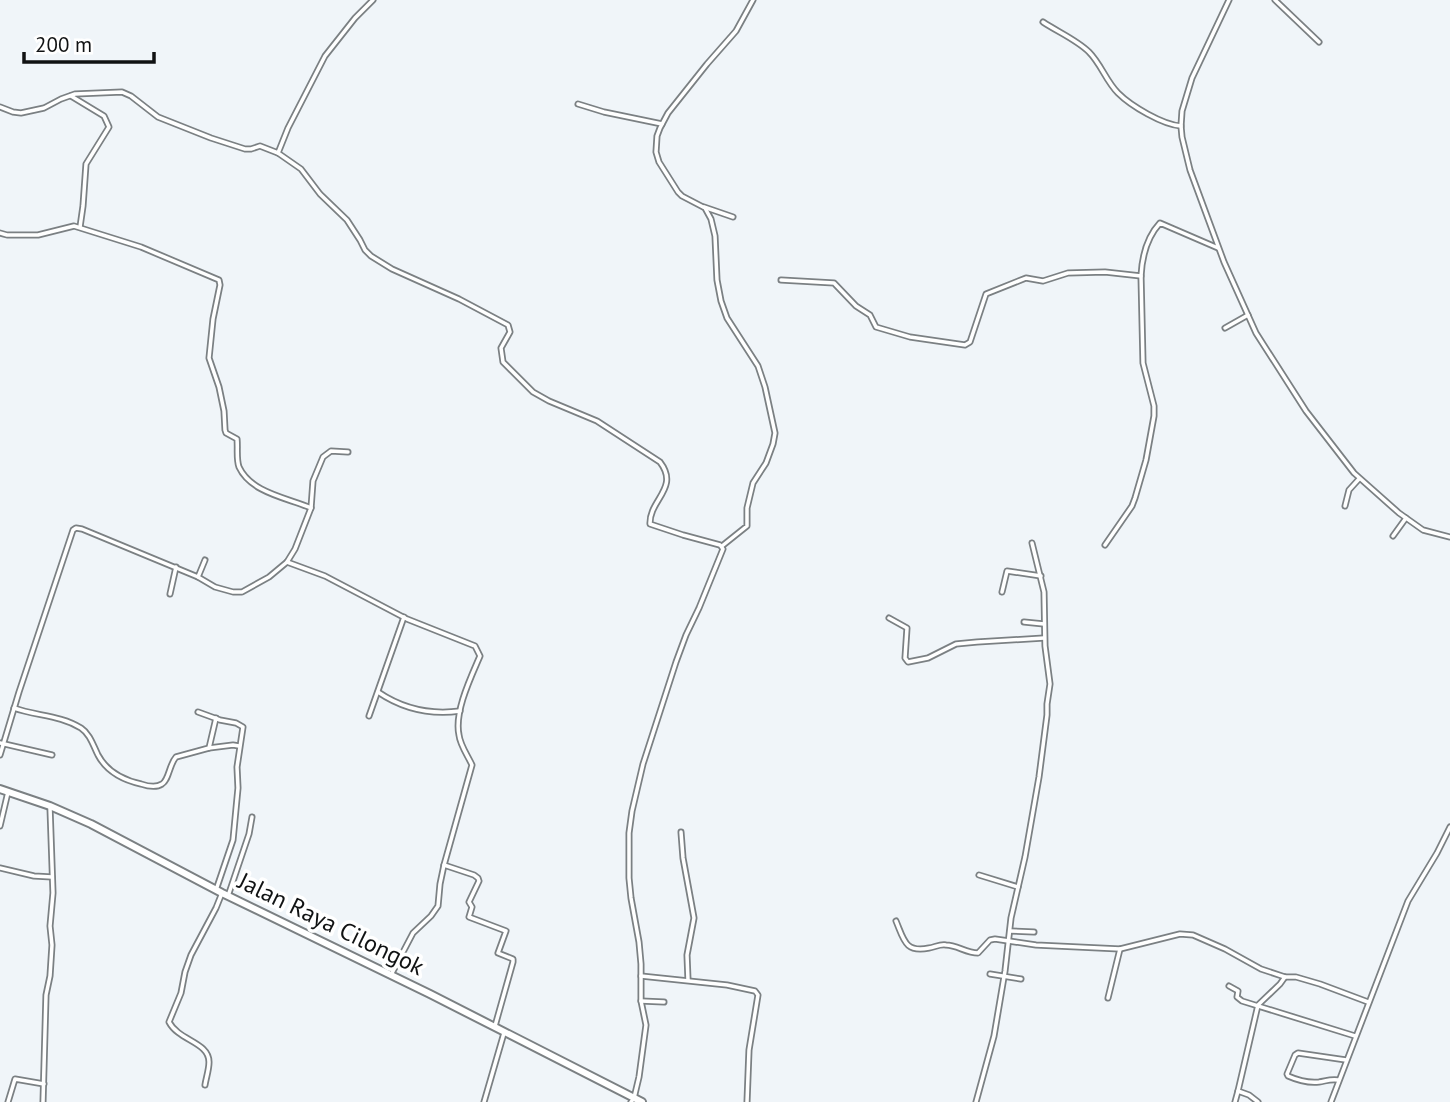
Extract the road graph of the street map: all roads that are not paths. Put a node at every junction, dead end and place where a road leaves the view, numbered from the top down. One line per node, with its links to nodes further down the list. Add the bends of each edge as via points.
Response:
1 (373, 0): 12 (street, via 325,57)
2 (753, 0): 10 (street, via 736,31)
3 (1229, 0): 11 (street, via 1192,78)
4 (1275, 0): 6 (street)
5 (1043, 22): 11 (street, via 1090,53 1117,93 1150,115)
6 (1320, 42)
7 (71, 96): 9 (street, via 21,113); 12 (street, via 124,92 159,117 245,149 260,146); 15 (street, via 104,117 109,127 86,164)
8 (578, 104): 10 (street)
9 (0, 107)
10 (662, 124): 13 (street, via 656,147 659,162 678,192)
11 (1181, 126): 17 (street, via 1190,170)
12 (278, 153): 31 (street, via 301,169 371,256 508,325 510,332 500,348 503,362 533,391 597,421 660,462 668,478 650,524)
13 (702, 206): 14 (street); 31 (street, via 715,236 721,301 758,366 775,433 766,463 753,483 747,526)
14 (733, 217)
15 (80, 228): 16 (street, via 68,226 38,235); 25 (street, via 141,247 219,282 209,358 226,433 237,439 238,464 255,484)
16 (0, 233)
17 (1218, 248): 18 (street, via 1159,223 1143,254); 20 (street)
18 (1140, 276): 19 (street, via 1086,271 1010,283 986,294 965,345 876,327 870,314 834,283); 30 (street, via 1143,363 1154,416 1132,506)
19 (781, 280)
20 (1248, 316): 21 (street); 23 (street, via 1303,407)
21 (1225, 328)
22 (348, 452): 25 (street, via 331,451 323,457 313,481)
23 (1359, 479): 24 (street, via 1349,490); 26 (street)
24 (1345, 506)
25 (311, 508): 33 (street)
26 (1406, 518): 27 (street); 28 (street, via 1423,530)
27 (1393, 536)
28 (1450, 537)
29 (1032, 543): 36 (street)
30 (1105, 545)
31 (722, 546): 75 (street, via 676,662 632,811 629,878)
32 (205, 560): 35 (street)
33 (287, 562): 35 (street, via 242,592 215,587); 39 (street)
34 (176, 568): 35 (street); 38 (street); 45 (street, via 82,529 73,530)
35 (198, 576)
36 (1041, 576): 37 (street, via 1007,571); 42 (street)
37 (1002, 592)
38 (170, 594)
39 (404, 617): 44 (street); 46 (street, via 475,646 480,656)
40 (889, 618): 43 (street, via 908,628 908,662 957,645)
41 (1024, 622): 42 (street)
42 (1044, 624): 43 (street)
43 (1044, 638): 66 (street, via 1050,684 1047,715)
44 (378, 692): 46 (street, via 417,710); 48 (street)
45 (14, 708): 50 (street); 52 (street, via 79,727 111,772 140,784 163,784 174,759)
46 (460, 711): 62 (street, via 459,736 472,765)
47 (198, 712): 49 (street)
48 (369, 716)
49 (215, 718): 51 (street, via 242,726); 52 (street)
50 (1, 743): 53 (street); 54 (street)
51 (239, 746): 52 (street); 67 (street, via 238,797)
52 (209, 748)
53 (0, 755)
54 (52, 755)
55 (0, 789): 56 (highway, Jalan Raya Cilongok)
56 (8, 792): 57 (highway, Jalan Raya Cilongok); 59 (street)
57 (50, 806): 65 (street); 67 (highway, Jalan Raya Cilongok)
58 (252, 817): 67 (street)
59 (0, 826)
60 (1450, 827): 84 (street, via 1408,901)
61 (681, 832): 79 (street, via 694,918)
62 (444, 865): 74 (street, via 438,906 413,933); 86 (street, via 478,878 469,917 506,931 498,953 513,962)
63 (0, 868): 65 (street)
64 (979, 875): 66 (street)
65 (51, 877): 91 (street)
66 (1018, 887): 69 (street)
67 (222, 893): 74 (highway, Jalan Raya Cilongok); 92 (street, via 191,955 169,1023 183,1038 206,1051)
68 (896, 922): 71 (street, via 908,947 916,950 945,945 978,953 992,940)
69 (1010, 930): 70 (street); 71 (street)
70 (1034, 932)
71 (1009, 941): 72 (street); 76 (street)
72 (1120, 949): 77 (street, via 1188,934); 81 (street)
73 (990, 974): 76 (street)
74 (391, 975): 86 (highway, Jalan Raya Cilongok)
75 (641, 976): 79 (street); 82 (street)
76 (1004, 976): 78 (street); 100 (street)
77 (1285, 977): 84 (street); 85 (street)
78 (1021, 979)
79 (688, 980): 99 (street, via 749,989 758,995)
80 (1229, 986): 85 (street, via 1238,991 1239,1000)
81 (1108, 998)
82 (641, 1000): 83 (street); 94 (street, via 645,1035)
83 (664, 1002)
84 (1368, 1002): 88 (street)
85 (1258, 1005): 88 (street); 93 (street)
86 (495, 1026): 87 (highway, Jalan Raya Cilongok)
87 (504, 1031): 94 (highway, Jalan Raya Cilongok); 97 (street)
88 (1355, 1036): 89 (street)
89 (1346, 1059): 90 (street); 90 (street, via 1300,1052 1287,1073 1310,1082)
90 (1339, 1080): 103 (street)
91 (44, 1083): 95 (street, via 15,1079); 96 (street)
92 (205, 1085)
93 (1238, 1091): 101 (street); 102 (street)
94 (632, 1100): 98 (highway, Jalan Raya Cilongok)
95 (8, 1102)
96 (43, 1102)
97 (484, 1102)
98 (642, 1102)
99 (747, 1102)
100 (976, 1102)
101 (1235, 1102)
102 (1258, 1102)
103 (1331, 1102)

